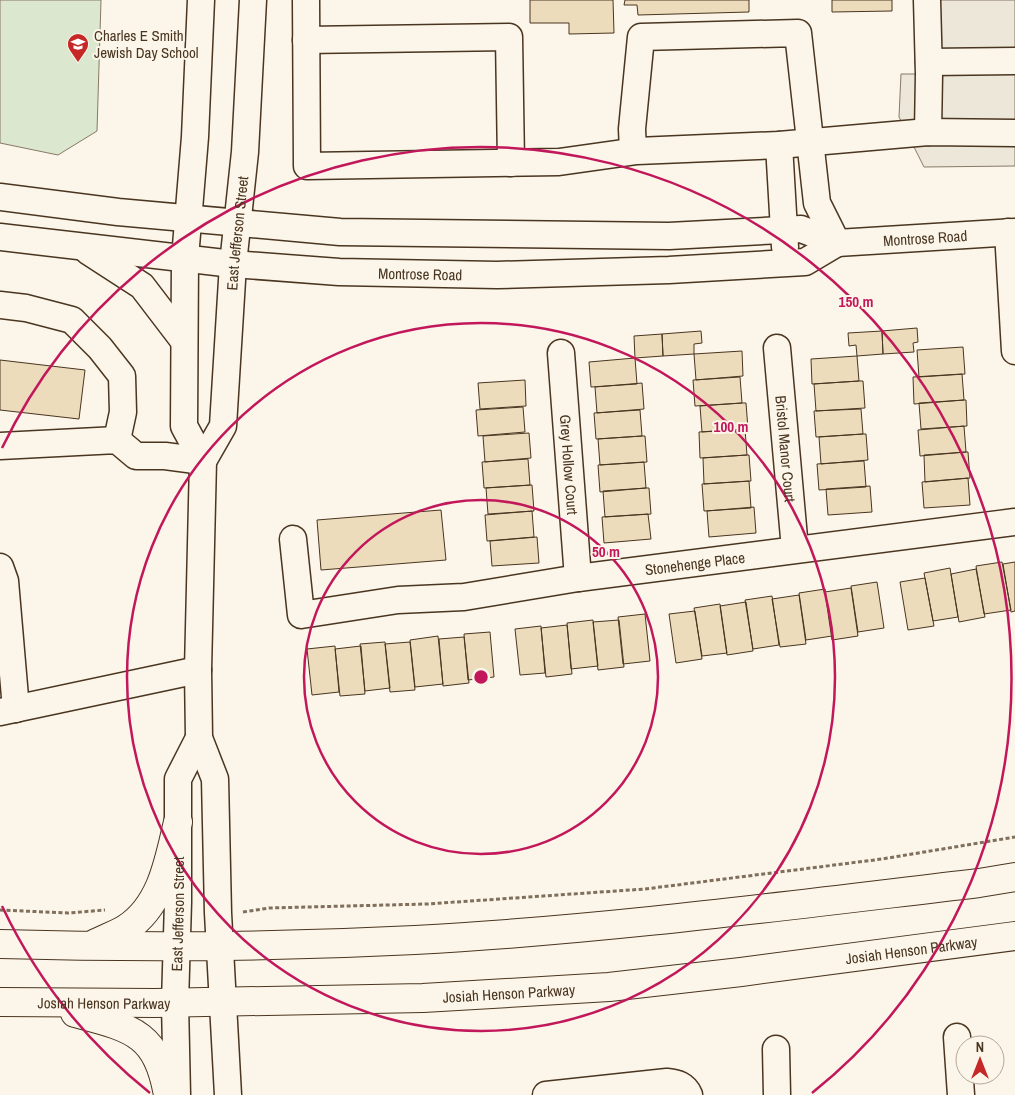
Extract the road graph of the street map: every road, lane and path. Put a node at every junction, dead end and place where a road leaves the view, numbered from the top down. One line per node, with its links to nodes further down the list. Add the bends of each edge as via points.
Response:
1 (201, 0): 15 (street)
2 (253, 0): 16 (street, East Jefferson Street)
3 (306, 0): 5 (street)
4 (927, 0): 7 (street)
5 (306, 40): 13 (street, via 509,37); 13 (street, via 307,166)
6 (1015, 61): 7 (street)
7 (929, 62): 8 (street)
8 (928, 132): 9 (street); 10 (street)
9 (1015, 133)
10 (810, 143): 11 (street); 12 (street, via 798,33 641,37 632,129); 20 (street, via 817,203)
11 (779, 145): 12 (street); 17 (street)
12 (633, 151): 13 (street, via 559,162)
13 (511, 162)
14 (0, 197): 15 (street, Montrose Road)
15 (188, 218): 16 (street, Montrose Road); 22 (street)
16 (237, 223): 17 (street, Montrose Road, via 340,232 497,235 669,236); 24 (street, East Jefferson Street)
17 (784, 229): 20 (street, Montrose Road, via 801,228); 23 (street)
18 (1012, 232): 20 (street, Montrose Road); 28 (street)
19 (0, 237): 21 (street, Montrose Road)
20 (836, 243): 23 (street, Montrose Road, via 805,262)
21 (84, 248): 22 (street, Montrose Road); 26 (street, via 142,286)
22 (185, 258): 24 (street, Montrose Road); 26 (street)
23 (786, 263): 24 (street, Montrose Road, via 669,270 497,274 339,272)
24 (233, 264): 32 (street, East Jefferson Street, via 223,426)
25 (0, 305): 30 (street, via 72,320 100,348 122,376 122,412)
26 (184, 341): 32 (street, via 184,426)
27 (777, 348): 35 (street, Bristol Manor Court)
28 (1015, 352)
29 (561, 353): 37 (street, Grey Hollow Court)
30 (117, 440): 31 (street); 32 (street, via 136,456)
31 (0, 446)
32 (204, 461): 38 (street, East Jefferson Street)
33 (1015, 522): 35 (street, Stonehenge Place)
34 (293, 539): 37 (street, Stonehenge Place, via 301,615 398,600 464,597)
35 (796, 549): 37 (street, Stonehenge Place)
36 (0, 567): 39 (street, via 5,581)
37 (578, 578)
38 (198, 670): 39 (street); 40 (street, East Jefferson Street)
39 (8, 711)
40 (198, 738): 41 (street, East Jefferson Street, via 178,780); 49 (street, East Jefferson Street, via 215,779)
41 (178, 822): 50 (main road, via 164,878 146,912 127,928); 51 (street, East Jefferson Street)
42 (1015, 837): 46 (path, via 882,859 645,889 427,904 269,908)
43 (1015, 877): 49 (main road, via 602,926 416,940)
44 (0, 910): 45 (path, via 68,913)
45 (109, 910)
46 (243, 912)
47 (1015, 936): 55 (main road, Josiah Henson Parkway, via 610,987 423,998)
48 (0, 944): 50 (main road)
49 (220, 945): 51 (main road); 55 (street, East Jefferson Street)
50 (91, 946): 51 (main road)
51 (177, 946): 54 (street, East Jefferson Street)
52 (0, 1002): 53 (main road, Josiah Henson Parkway)
53 (37, 1003): 54 (main road, Josiah Henson Parkway); 57 (main road, via 108,1022 138,1036 158,1057)
54 (175, 1003): 55 (main road, Josiah Henson Parkway); 58 (street, East Jefferson Street)
55 (222, 1003): 59 (street, East Jefferson Street)
56 (776, 1049): 62 (street)
57 (168, 1095)
58 (177, 1095)
59 (228, 1095)
60 (546, 1095): 61 (street, via 667,1082 678,1083)
61 (690, 1095)
62 (778, 1095)

